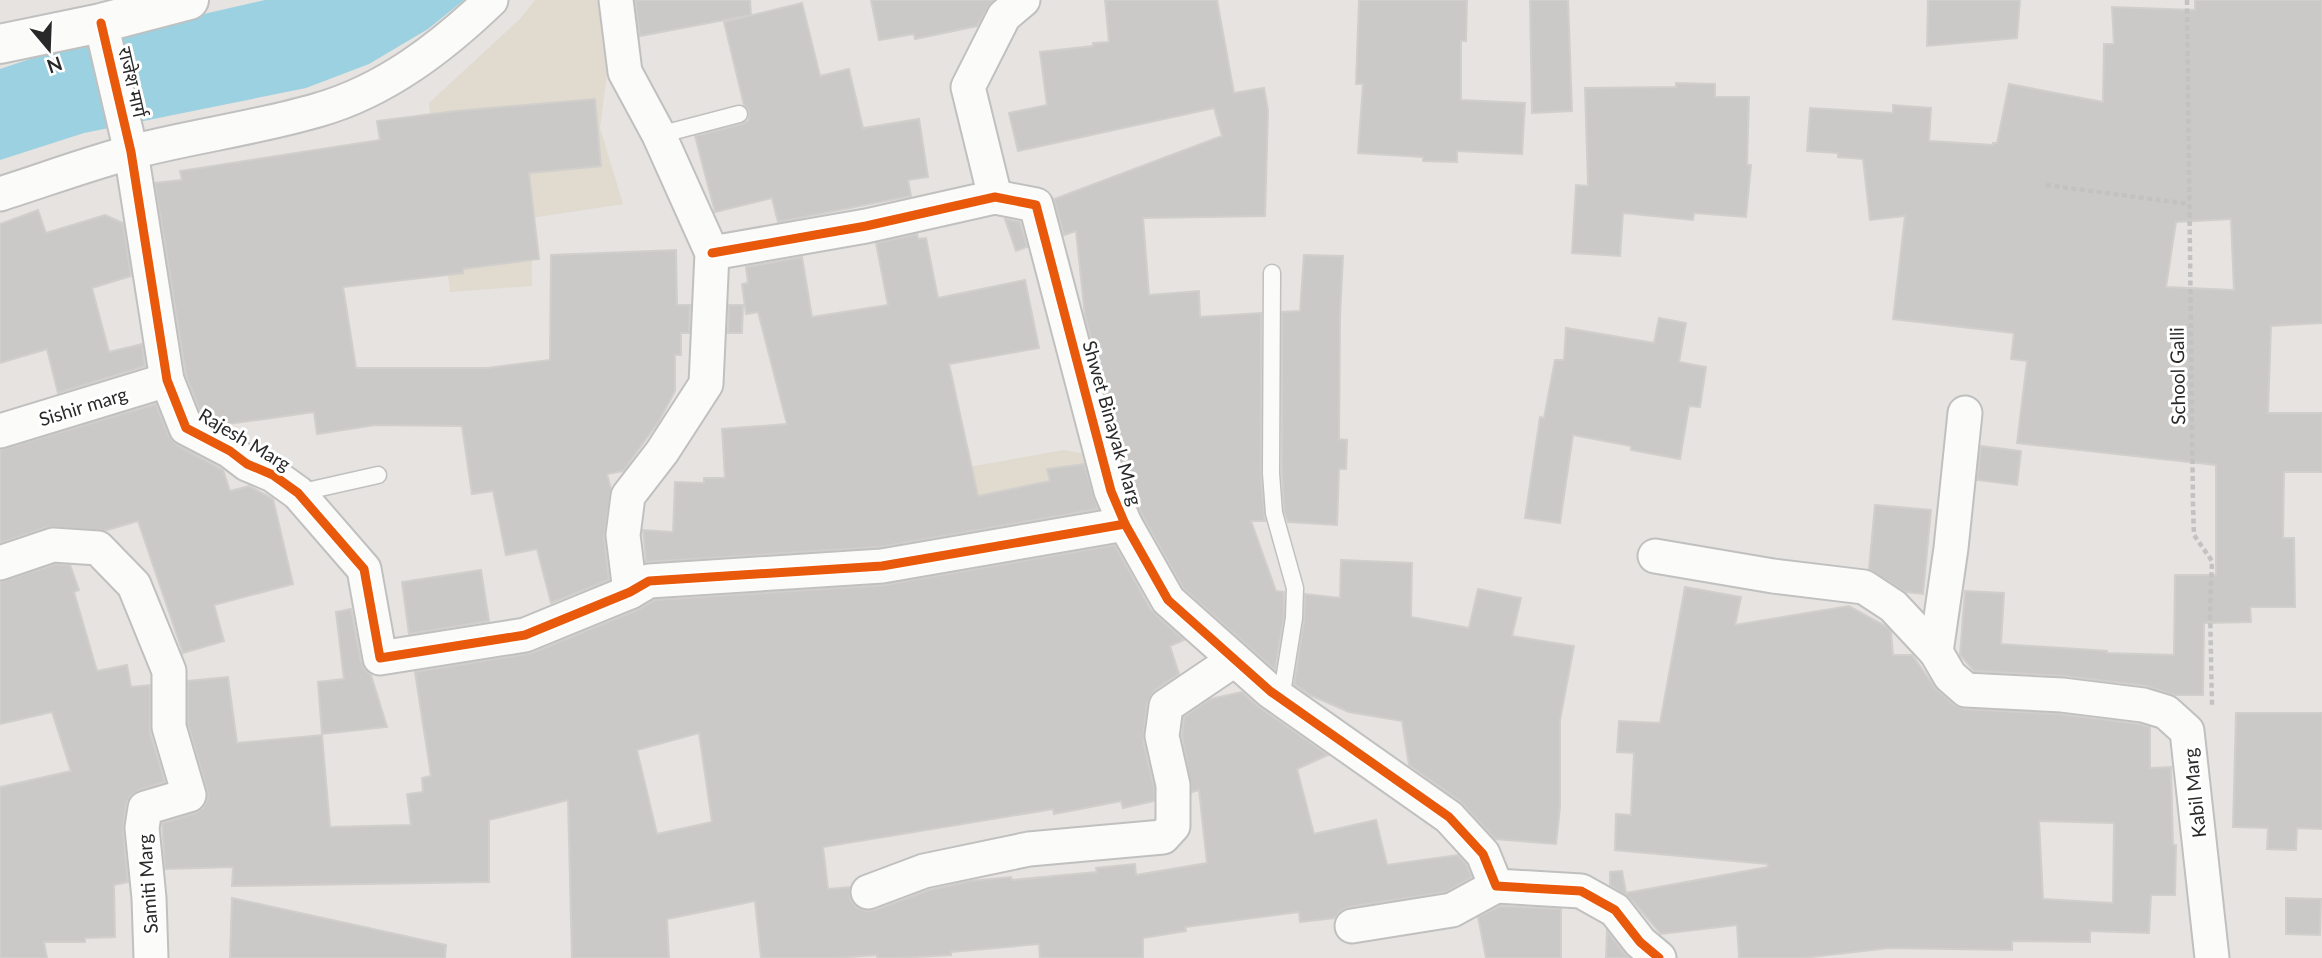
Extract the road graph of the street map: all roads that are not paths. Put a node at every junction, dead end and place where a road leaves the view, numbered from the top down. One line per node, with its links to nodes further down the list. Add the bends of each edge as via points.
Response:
1 (189, 0): 5 (street)
2 (491, 0): 9 (street, via 447,40 396,75 321,110 274,122)
3 (616, 0): 8 (street, via 625,72)
4 (1023, 0): 11 (street, via 1004,16 968,86)
5 (103, 31): 6 (street); 9 (street, राजेश मार्ग)
6 (11, 39)
7 (739, 114): 8 (lane)
8 (659, 135): 12 (street)
9 (129, 142): 10 (street); 14 (street, Rajesh Marg)
10 (0, 194)
11 (995, 197): 12 (street, Shwet Binayak Marg); 19 (street, Shwet Binayak Marg, via 1036,205 1101,461)
12 (712, 253): 22 (street, via 706,384 628,496 623,536)
13 (1272, 273): 25 (lane, via 1270,473 1274,513 1295,588)
14 (167, 380): 16 (street, Sishir marg); 18 (street, Rajesh Marg, via 186,428)
15 (1965, 412): 23 (street)
16 (0, 431)
17 (378, 475): 18 (lane)
18 (298, 493): 22 (street, Rajesh Marg, via 365,569 380,658 525,635)
19 (1125, 524): 22 (street, Shwet Binayak Marg, via 882,566 649,581); 24 (street, via 1168,600)
20 (1655, 556): 23 (street, via 1864,587 1893,606)
21 (0, 562): 30 (street, Samiti Marg, via 52,545 97,548 134,585 169,671 169,727 189,795 145,808 142,828)
22 (630, 592)
23 (1936, 652): 31 (street, Kabil Marg, via 1950,676 1966,690 2143,705 2166,712 2187,731)
24 (1234, 660): 25 (street); 27 (street, via 1166,706 1162,736 1172,785 1173,826 1163,837 1029,849 924,871)
25 (1281, 699): 26 (street, via 1449,817 1483,854)
26 (1496, 886): 28 (street, via 1452,911); 29 (street, via 1581,891 1615,910)
27 (868, 892)
28 (1352, 926)
29 (1650, 950)
30 (151, 958)
31 (2212, 958)

